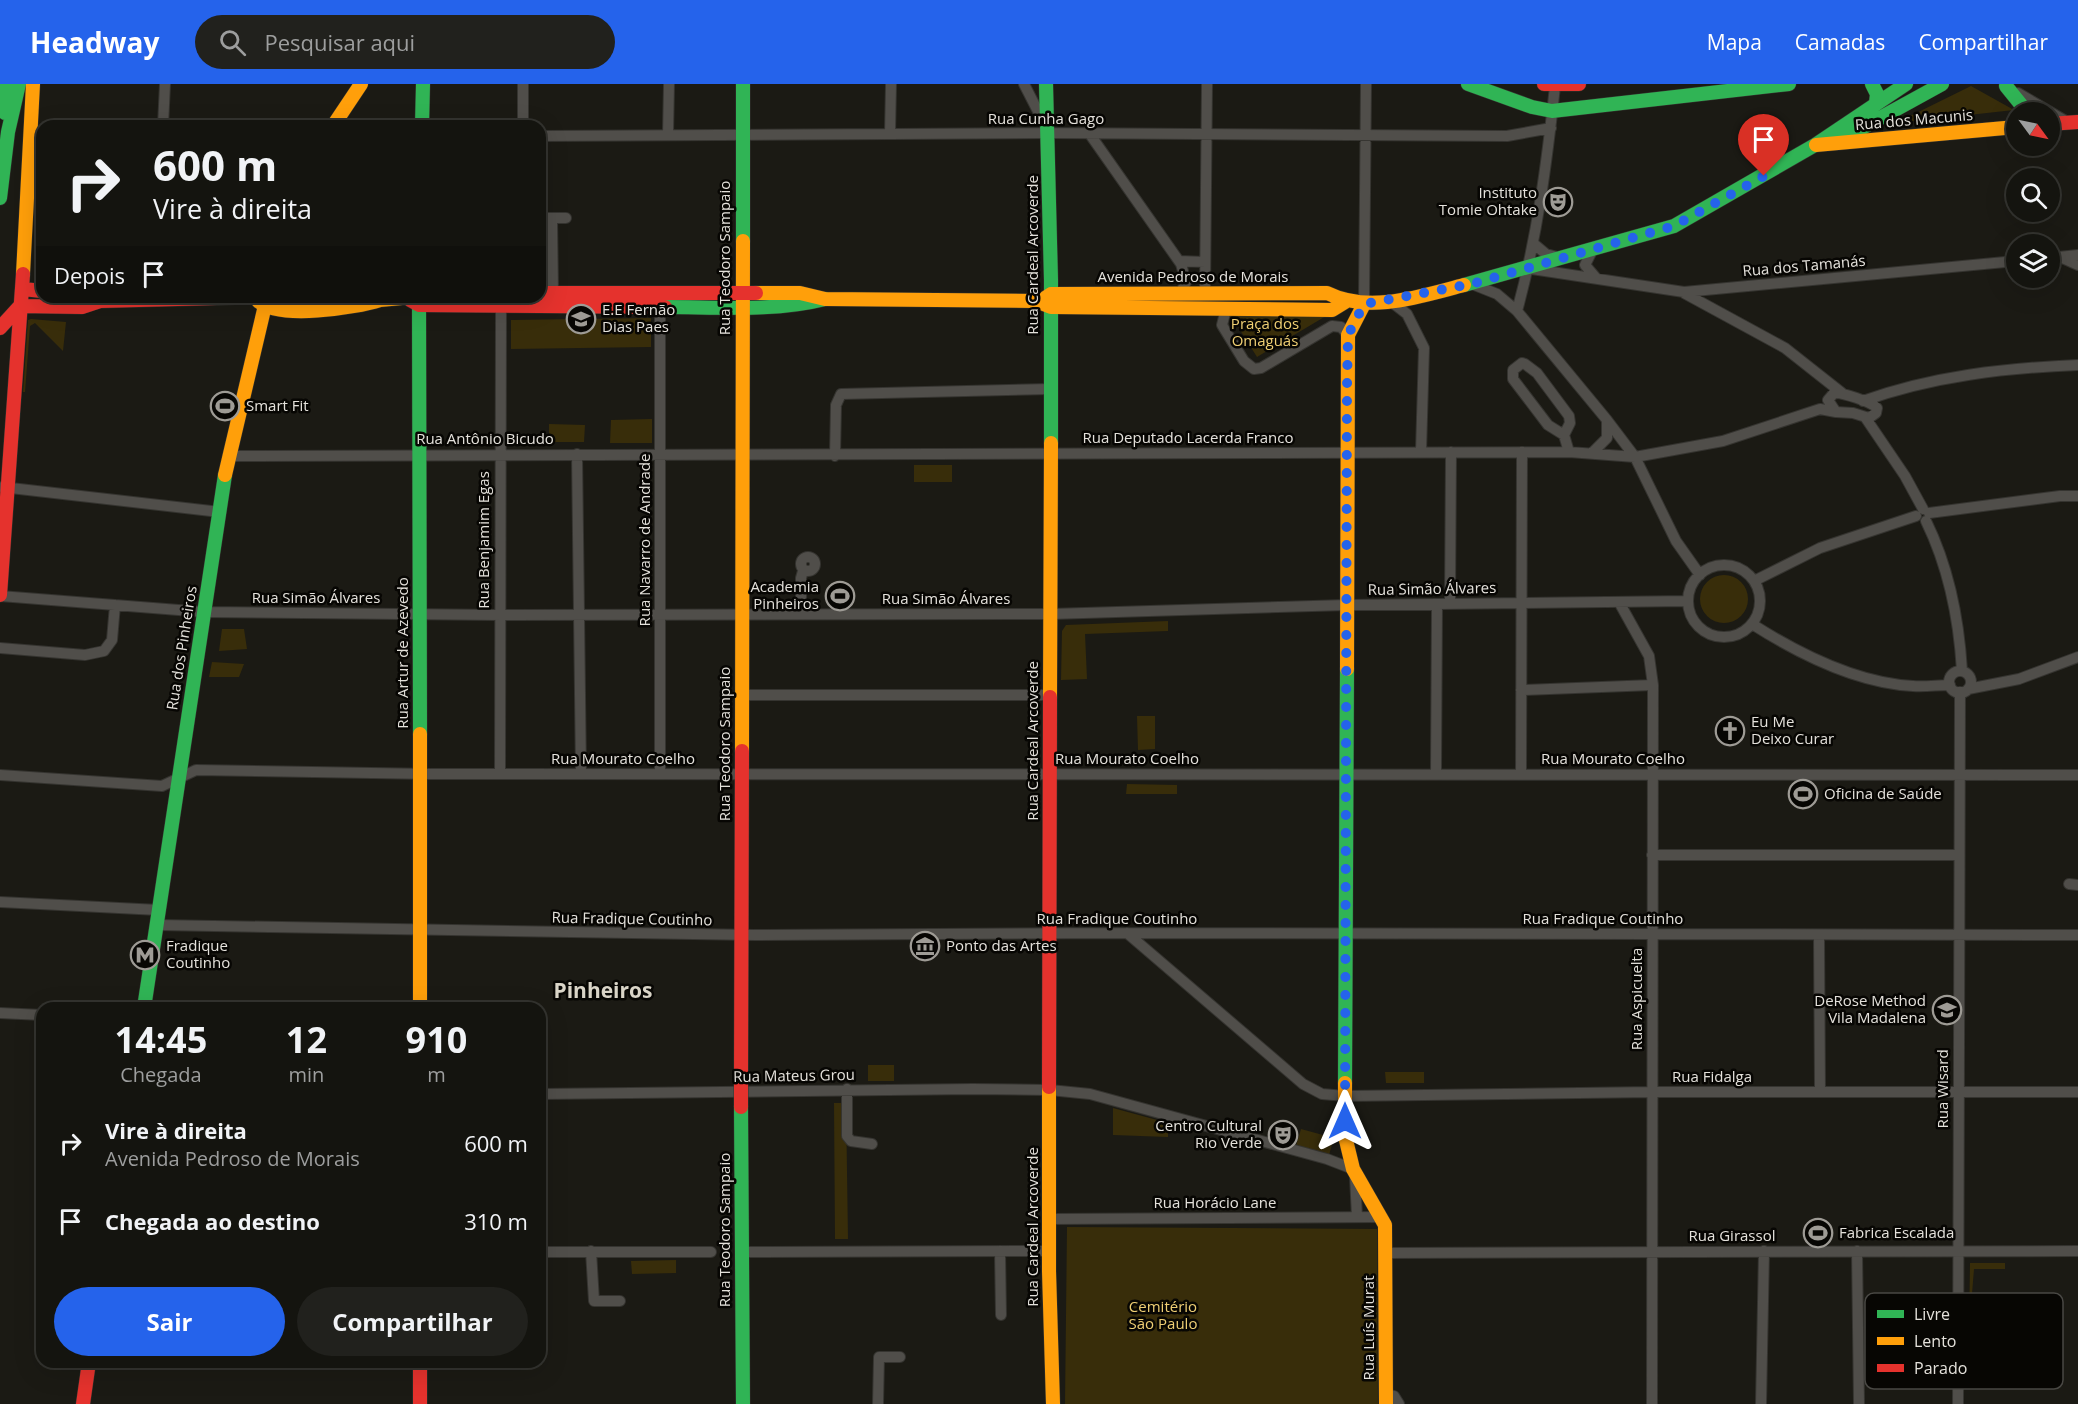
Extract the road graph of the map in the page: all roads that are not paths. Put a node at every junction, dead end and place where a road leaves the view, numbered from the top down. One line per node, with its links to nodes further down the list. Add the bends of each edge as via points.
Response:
1 (6, 84): 35 (main road, via 4,126)
2 (20, 84): 35 (main road)
3 (33, 84): 46 (main road)
4 (165, 84): 28 (street)
5 (362, 84): 29 (main road)
6 (423, 84): 30 (main road)
7 (523, 84): 31 (street)
8 (669, 84): 40 (street)
9 (743, 84): 38 (main road, Rua Teodoro Sampaio)
10 (891, 84): 39 (street)
11 (1024, 84): 36 (street, Rua Cardeal Arcoverde)
12 (1046, 84): 36 (main road)
13 (1207, 84): 41 (street)
14 (1366, 84): 42 (street)
15 (1468, 84): 27 (main road)
16 (1579, 84): 22 (main road)
17 (1691, 84): 24 (main road)
18 (1789, 84): 24 (main road)
19 (1872, 84): 26 (main road)
20 (1906, 84): 26 (main road, Avenida Pedroso de Morais)
21 (1942, 84): 44 (main road, Avenida Pedroso de Morais, via 1862,128)
22 (1549, 85): 27 (street)
23 (2004, 85): 25 (main road); 32 (street)
24 (1702, 94): 27 (main road)
25 (2021, 102)
26 (1876, 103): 44 (main road, Avenida Pedroso de Morais)
27 (1552, 111): 33 (street)
28 (163, 120)
29 (337, 120)
30 (422, 120)
31 (524, 120)
32 (2075, 124)
33 (1551, 128): 42 (street, Rua Cunha Gago, via 1507,136); 52 (street)
34 (2006, 128): 44 (main road, Rua dos Macunis)
35 (8, 132): 45 (main road)
36 (1049, 133): 37 (street, Rua Cunha Gago); 39 (street, Rua Cunha Gago); 75 (main road, Rua Cardeal Arcoverde)
37 (1089, 133): 41 (street, Rua Cunha Gago); 59 (street)
38 (742, 134): 39 (street, Rua Cunha Gago); 40 (street, Rua Cunha Gago); 73 (main road, Rua Teodoro Sampaio)
39 (890, 134)
40 (668, 135): 43 (street, Rua Cunha Gago)
41 (1207, 135): 42 (street, Rua Cunha Gago); 60 (street)
42 (1366, 135): 83 (street)
43 (546, 136)
44 (1816, 144): 54 (main road, Avenida Pedroso de Morais, via 1674,226)
45 (0, 187): 48 (main road)
46 (27, 190): 47 (street); 66 (main road)
47 (36, 191)
48 (0, 198)
49 (546, 218): 50 (street)
50 (552, 218): 51 (street); 69 (street)
51 (566, 218)
52 (1533, 243): 57 (street, via 1546,254); 63 (street)
53 (21, 244): 84 (main road)
54 (1592, 250): 57 (main road, Avenida Pedroso de Morais); 64 (street, via 1585,266)
55 (2078, 255): 56 (street)
56 (2060, 257)
57 (1563, 259): 63 (main road, Avenida Pedroso de Morais)
58 (2060, 259): 62 (street)
59 (1179, 261): 60 (street); 72 (street, via 1186,282)
60 (1205, 262): 70 (street)
61 (2006, 262): 68 (street, Rua dos Tamanás)
62 (2078, 266)
63 (1528, 269): 64 (street, Rua dos Tamanás); 65 (main road, Avenida Pedroso de Morais); 89 (street)
64 (1596, 278): 68 (street, Rua dos Tamanás)
65 (1472, 284): 74 (main road, Avenida Pedroso de Morais); 89 (street, via 1497,294)
66 (23, 289): 67 (main road); 84 (main road)
67 (36, 290)
68 (1684, 292): 96 (street, via 1764,335 1816,372)
69 (546, 293): 73 (main road, Avenida Pedroso de Morais)
70 (1205, 293): 71 (main road, Avenida Pedroso de Morais); 72 (main road, Avenida Pedroso de Morais)
71 (1327, 293): 76 (main road, Avenida Pedroso de Morais); 88 (street)
72 (1180, 294): 75 (main road, Avenida Pedroso de Morais)
73 (742, 300): 75 (main road, Avenida Pedroso de Morais, via 806,304 825,299); 86 (main road, Avenida Pedroso de Morais); 114 (main road, Rua Teodoro Sampaio)
74 (1389, 300): 83 (main road, Avenida Pedroso de Morais); 104 (street, via 1407,314 1424,348)
75 (1047, 301): 87 (main road, Avenida Pedroso de Morais); 94 (main road, Rua Cardeal Arcoverde)
76 (1345, 302): 83 (main road, Avenida Pedroso de Morais); 88 (main road)
77 (89, 303): 84 (main road, Avenida Pedroso de Morais, via 82,307)
78 (261, 303): 115 (main road, Rua dos Pinheiros)
79 (295, 303): 80 (main road, Avenida Pedroso de Morais, via 350,308)
80 (372, 303)
81 (415, 303): 110 (main road, Rua Artur de Azevedo)
82 (464, 303): 85 (main road, Avenida Pedroso de Morais)
83 (1364, 304): 92 (main road)
84 (20, 306): 90 (main road); 118 (main road)
85 (501, 306): 86 (main road, Avenida Pedroso de Morais); 111 (street, Rua Benjamim Egas)
86 (660, 307): 113 (street, Rua Navarro de Andrade)
87 (1226, 309): 88 (main road, Avenida Pedroso de Morais); 91 (street, via 1222,325 1244,361 1254,369)
88 (1332, 310): 91 (street)
89 (1517, 311): 101 (street)
90 (0, 328)
91 (1327, 328): 92 (street, via 1337,326)
92 (1348, 335): 103 (main road)
93 (2078, 365): 95 (street, via 1973,373)
94 (1050, 389): 108 (main road, Rua Cardeal Arcoverde); 116 (street, via 841,394 836,405)
95 (1889, 391): 97 (street); 100 (street)
96 (1833, 396): 97 (street); 98 (street); 99 (street)
97 (1863, 401): 100 (street)
98 (1820, 410): 99 (street); 117 (street, Rua Deputado Lacerda Franco, via 1723,441)
99 (1836, 412): 100 (street)
100 (1872, 414): 121 (street, via 1874,429)
101 (1607, 420): 109 (street, via 1607,438); 117 (street)
102 (1564, 435): 102 (street, via 1548,425 1513,379 1513,370 1518,365 1533,369 1563,406 1570,423); 107 (street)
103 (1347, 452): 104 (street, Rua Deputado Lacerda Franco); 108 (street, Rua Deputado Lacerda Franco); 132 (main road)
104 (1421, 452): 105 (street, Rua Deputado Lacerda Franco)
105 (1451, 452): 106 (street, Rua Deputado Lacerda Franco); 130 (street)
106 (1522, 452): 107 (street, Rua Deputado Lacerda Franco); 128 (street)
107 (1569, 452): 109 (street, Rua Deputado Lacerda Franco)
108 (1050, 453): 116 (street, Rua Deputado Lacerda Franco); 139 (main road, Rua Cardeal Arcoverde)
109 (1592, 453): 117 (street, Rua Deputado Lacerda Franco)
110 (419, 454): 111 (street, Rua Antônio Bicudo); 115 (street, Rua Antônio Bicudo); 136 (main road, Rua Artur de Azevedo)
111 (500, 454): 112 (street, Rua Antônio Bicudo); 140 (street, Rua Benjamim Egas)
112 (577, 454): 113 (street, Rua Antônio Bicudo); 137 (street)
113 (660, 454): 114 (street, Rua Antônio Bicudo); 134 (street, Rua Navarro de Andrade)
114 (742, 454): 116 (street, Rua Deputado Lacerda Franco); 135 (main road, Rua Teodoro Sampaio)
115 (228, 456): 120 (main road, Rua dos Pinheiros)
116 (835, 456)
117 (1635, 457): 123 (street, via 1676,541)
118 (3, 487): 120 (street); 125 (main road)
119 (2078, 496): 121 (street)
120 (220, 512): 133 (main road, Rua dos Pinheiros)
121 (1923, 515): 124 (street, via 1820,548); 144 (street, via 1949,584)
122 (803, 570): 138 (street)
123 (1700, 574): 124 (street, via 1728,565 1747,573); 126 (street, via 1693,582)
124 (1754, 581): 141 (street, via 1760,603)
125 (0, 595): 131 (street, Rua Simão Álvares)
126 (1688, 601): 127 (street, Rua Simão Álvares); 141 (street, via 1696,625 1706,633 1730,637)
127 (1619, 602): 128 (street, Rua Simão Álvares); 145 (street, Rua Aspicuelta, via 1648,656)
128 (1520, 603): 130 (street, Rua Simão Álvares); 147 (street)
129 (1437, 604): 130 (street, Rua Simão Álvares); 132 (street, Rua Simão Álvares); 158 (street)
130 (1450, 604)
131 (115, 605): 133 (street, Rua Simão Álvares); 142 (street, via 112,640 104,651 85,655)
132 (1347, 605): 139 (street, Rua Simão Álvares); 157 (main road)
133 (204, 612): 136 (street, Rua Simão Álvares); 164 (main road, Rua dos Pinheiros)
134 (660, 613): 135 (street, Rua Simão Álvares); 137 (street, Rua Simão Álvares); 154 (street, Rua Navarro de Andrade)
135 (742, 613): 138 (street, Rua Simão Álvares); 149 (main road, Rua Teodoro Sampaio)
136 (419, 614): 140 (street, Rua Simão Álvares); 151 (main road, Rua Artur de Azevedo)
137 (580, 614): 140 (street, Rua Simão Álvares); 153 (street)
138 (801, 614): 139 (street, Rua Simão Álvares)
139 (1051, 614): 150 (main road, Rua Cardeal Arcoverde)
140 (499, 615): 152 (street, Rua Benjamim Egas)
141 (1752, 624): 146 (street, via 1804,654 1857,675 1912,687)
142 (0, 648)
143 (2078, 657): 148 (street, via 2019,679)
144 (1962, 671): 146 (street, via 1951,676); 148 (street, Rua Wisard, via 1970,677)
145 (1653, 685): 147 (street); 160 (street, Rua Aspicuelta)
146 (1950, 685): 148 (street)
147 (1521, 690): 159 (street)
148 (1964, 690): 162 (street, Rua Wisard)
149 (742, 695): 150 (street); 155 (main road, Rua Teodoro Sampaio)
150 (1050, 695): 156 (main road, Rua Cardeal Arcoverde)
151 (420, 774): 152 (street, Rua Mourato Coelho); 164 (street, Rua Mourato Coelho, via 196,770); 170 (main road, Rua Artur de Azevedo)
152 (500, 774): 153 (street, Rua Mourato Coelho)
153 (581, 774): 154 (street, Rua Mourato Coelho)
154 (660, 774): 155 (street, Rua Mourato Coelho)
155 (742, 774): 156 (street, Rua Mourato Coelho); 176 (main road, Rua Teodoro Sampaio)
156 (1049, 774): 157 (street, Rua Mourato Coelho); 172 (main road, Rua Cardeal Arcoverde)
157 (1346, 774): 158 (street, Rua Mourato Coelho); 173 (main road)
158 (1436, 774): 159 (street, Rua Mourato Coelho)
159 (1521, 774): 160 (street, Rua Mourato Coelho)
160 (1652, 774): 162 (street, Rua Mourato Coelho); 165 (street, Rua Aspicuelta)
161 (0, 775): 164 (street, Rua Mourato Coelho, via 162,786)
162 (1958, 775): 163 (street, Rua Mourato Coelho); 166 (street, Rua Wisard)
163 (2078, 775)
164 (178, 779): 168 (main road, Rua dos Pinheiros)
165 (1652, 855): 166 (street); 174 (street, Rua Aspicuelta)
166 (1958, 855): 177 (street, Rua Wisard)
167 (0, 902): 168 (street)
168 (159, 910): 169 (main road, Rua dos Pinheiros)
169 (157, 925): 170 (street, Rua Fradique Coutinho); 179 (main road, Rua dos Pinheiros)
170 (421, 931): 176 (street, Rua Fradique Coutinho); 180 (main road, Rua Artur de Azevedo)
171 (1127, 933): 172 (street, Rua Fradique Coutinho); 173 (street, Rua Fradique Coutinho); 190 (street, Rua Fidalga, via 1303,1084 1322,1094)
172 (1050, 934): 176 (street, Rua Fradique Coutinho); 184 (main road, Rua Cardeal Arcoverde)
173 (1346, 934): 174 (street, Rua Fradique Coutinho); 190 (main road)
174 (1652, 934): 175 (street, Rua Fradique Coutinho); 185 (street, Rua Aspicuelta)
175 (1819, 934): 177 (street, Rua Fradique Coutinho); 186 (street)
176 (742, 935): 208 (main road, Rua Teodoro Sampaio, bridge)
177 (1958, 935): 178 (street, Rua Fradique Coutinho); 187 (street, Rua Wisard)
178 (2078, 935)
179 (145, 1002)
180 (420, 1002)
181 (0, 1013): 182 (street)
182 (36, 1015)
183 (847, 1089): 184 (street, Rua Mateus Grou); 189 (street, Rua Mateus Grou); 191 (street, via 847,1136 851,1141)
184 (1050, 1090): 193 (street, Rua Mateus Grou, via 1090,1094); 197 (main road, Rua Cardeal Arcoverde)
185 (1652, 1092): 186 (street, Rua Fidalga); 190 (street, Rua Fidalga); 201 (street, Rua Aspicuelta)
186 (1820, 1092): 187 (street, Rua Fidalga)
187 (1958, 1092): 188 (street, Rua Fidalga); 204 (street, Rua Wisard)
188 (2078, 1092)
189 (546, 1094)
190 (1346, 1096): 192 (main road)
191 (872, 1144)
192 (1346, 1147): 193 (street); 194 (main road)
193 (1327, 1159): 194 (street, Rua Mateus Grou)
194 (1354, 1171): 195 (street); 196 (main road)
195 (1356, 1217): 196 (street, Rua Horácio Lane); 197 (street, Rua Horácio Lane)
196 (1382, 1217): 209 (main road, Rua Luís Murat)
197 (1049, 1219): 200 (main road, Rua Cardeal Arcoverde)
198 (591, 1251): 206 (street); 207 (street); 211 (street, via 594,1300)
199 (1000, 1251): 200 (street); 208 (street); 212 (street)
200 (1049, 1251): 222 (main road, Rua Cardeal Arcoverde)
201 (1653, 1251): 202 (street, Rua Girassol); 209 (street, Rua Girassol); 223 (street, Rua Aspicuelta)
202 (1764, 1251): 203 (street, Rua Girassol); 224 (street)
203 (1857, 1251): 204 (street, Rua Girassol); 225 (street)
204 (1959, 1251): 205 (street, Rua Girassol); 210 (street, Rua Wisard)
205 (2078, 1251)
206 (546, 1252)
207 (711, 1252)
208 (742, 1252): 218 (main road, Rua Teodoro Sampaio)
209 (1386, 1253): 217 (main road, Rua Luís Murat, via 1385,1358)
210 (1959, 1293)
211 (620, 1301)
212 (1001, 1315)
213 (900, 1357): 221 (street, via 879,1357)
214 (88, 1368): 219 (main road)
215 (420, 1368): 220 (main road)
216 (1958, 1389): 226 (street, Rua Wisard)
217 (1392, 1400)
218 (743, 1402)
219 (84, 1404)
220 (420, 1404)
221 (878, 1404)
222 (1053, 1404)
223 (1652, 1404)
224 (1761, 1404)
225 (1858, 1404)
226 (1958, 1404)

